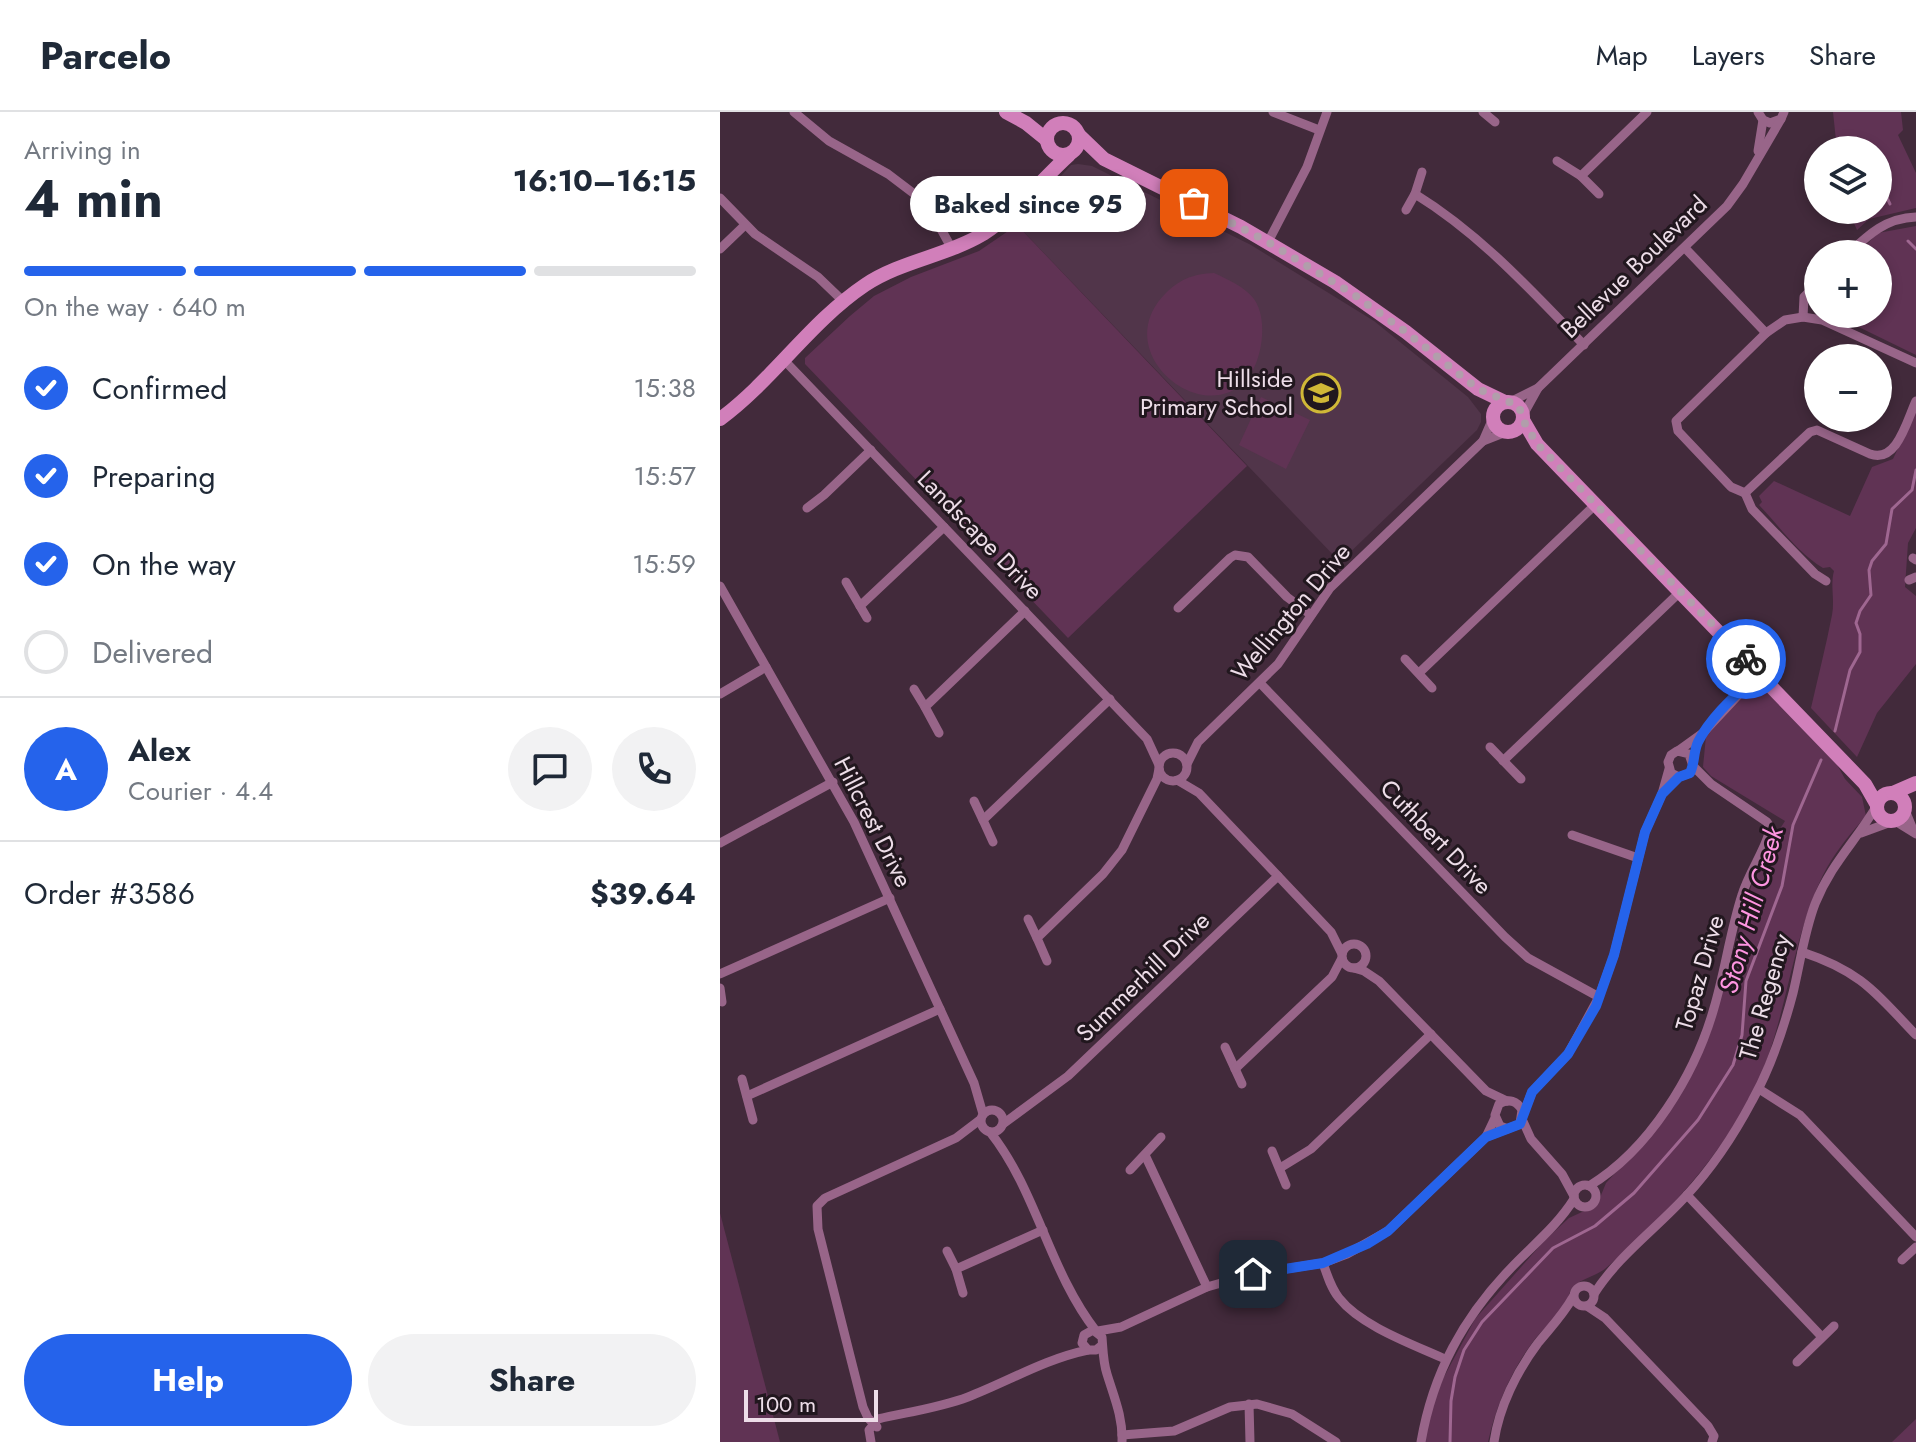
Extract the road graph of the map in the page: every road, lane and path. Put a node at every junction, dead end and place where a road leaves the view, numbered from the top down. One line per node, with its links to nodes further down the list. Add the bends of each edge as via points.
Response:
1 (794, 112): 32 (street, via 829,141 917,196)
2 (1006, 112): 11 (street)
3 (1273, 112): 12 (street)
4 (1327, 112): 12 (street)
5 (1483, 112): 10 (street)
6 (1647, 112): 20 (street)
7 (1759, 115): 8 (street, via 1770,123); 18 (street, Bellevue Boulevard, via 1761,142)
8 (1782, 115): 18 (street, Bellevue Boulevard)
9 (1066, 119): 11 (street); 13 (street); 14 (street, via 1049,131)
10 (1495, 122)
11 (1026, 123): 14 (street)
12 (1319, 130): 29 (street, via 1307,167)
13 (1078, 133): 15 (street, via 1079,145); 16 (street)
14 (1047, 142): 15 (street, via 1059,155); 21 (street)
15 (1070, 154): 16 (street); 21 (street)
16 (1104, 159): 29 (street)
17 (1557, 161): 20 (street)
18 (1752, 170): 30 (street, Bellevue Boulevard, via 1727,206)
19 (1422, 172): 22 (street)
20 (1581, 176): 23 (street)
21 (1040, 182): 32 (street, via 996,224)
22 (1415, 194): 25 (street); 37 (street, via 1501,259)
23 (1599, 194)
24 (720, 198): 27 (street)
25 (1406, 210)
26 (1916, 217): 28 (street, via 1876,228)
27 (745, 225): 31 (street); 34 (street)
28 (1863, 240)
29 (1268, 242): 41 (street, via 1382,314)
30 (1685, 248): 36 (street); 37 (street, Bellevue Boulevard)
31 (720, 249)
32 (952, 249): 34 (street, via 897,268)
33 (1804, 297): 35 (street)
34 (844, 302): 38 (street)
35 (1803, 317): 36 (street, via 1785,320); 39 (street, via 1822,320)
36 (1766, 333): 51 (street, via 1676,421 1678,431 1731,487)
37 (1584, 345): 40 (street, Bellevue Boulevard)
38 (784, 360): 46 (street); 50 (street, Landscape Drive)
39 (1916, 363)
40 (1538, 388): 43 (street, Bellevue Boulevard); 45 (street, Bellevue Boulevard)
41 (1478, 389): 43 (street); 44 (street)
42 (1916, 401): 51 (street, via 1887,455 1870,454 1817,430)
43 (1508, 402): 44 (street, via 1497,406); 45 (street, via 1519,406)
44 (1493, 416): 47 (street, via 1496,426); 48 (street, Wellington Drive)
45 (1523, 417): 47 (street, via 1518,428); 49 (street)
46 (720, 419)
47 (1508, 432): 48 (street, Wellington Drive); 49 (street)
48 (1483, 441): 62 (street, Wellington Drive, via 1341,577)
49 (1537, 444): 52 (street)
50 (871, 450): 53 (street); 54 (street, Landscape Drive)
51 (1745, 493): 55 (street, via 1752,509)
52 (1596, 504): 58 (street); 66 (street)
53 (807, 508)
54 (944, 527): 59 (street); 61 (street, Landscape Drive)
55 (1826, 581)
56 (846, 582): 59 (street)
57 (720, 586): 65 (street, Hillcrest Drive)
58 (1681, 591): 67 (street); 81 (street)
59 (860, 606): 63 (street)
60 (1178, 608): 62 (street, via 1230,558 1241,555)
61 (1025, 611): 72 (street, Landscape Drive); 73 (street)
62 (1311, 615): 68 (street, Wellington Drive)
63 (867, 618)
64 (1405, 659): 66 (street)
65 (766, 667): 71 (street); 89 (street, Hillcrest Drive)
66 (1419, 673): 69 (street)
67 (1759, 673): 75 (street); 91 (street)
68 (1260, 683): 77 (street, Wellington Drive); 122 (street, Cuthbert Drive, via 1505,937 1528,958)
69 (1432, 688)
70 (914, 689): 73 (street)
71 (720, 694)
72 (1110, 699): 76 (street, Landscape Drive); 100 (street)
73 (925, 707): 74 (street)
74 (939, 733)
75 (1703, 733): 79 (street); 82 (street)
76 (1147, 739): 80 (street, Landscape Drive); 84 (street, Landscape Drive)
77 (1198, 742): 80 (street, Wellington Drive); 83 (street, Wellington Drive)
78 (1490, 747): 81 (street)
79 (1677, 751): 82 (street, via 1686,752); 85 (street, via 1669,758)
80 (1175, 753): 83 (street); 84 (street, via 1163,757)
81 (1503, 761): 87 (street)
82 (1693, 762): 86 (street); 90 (street, Topaz Drive)
83 (1187, 766): 88 (street, via 1184,776); 94 (street)
84 (1159, 767): 88 (street, via 1164,777); 93 (street)
85 (1669, 769): 86 (street); 96 (street)
86 (1683, 776): 90 (street, Topaz Drive); 96 (street)
87 (1521, 779)
88 (1175, 780): 93 (street); 94 (street)
89 (833, 782): 105 (street); 108 (street, Hillcrest Drive)
90 (1711, 784): 156 (street, Topaz Drive, via 1767,822 1769,834 1742,894 1713,1012 1698,1050 1664,1111)
91 (1865, 784): 95 (street); 98 (street)
92 (1916, 785): 95 (street); 99 (street)
93 (1151, 791): 111 (street, via 1122,850)
94 (1199, 793): 107 (street)
95 (1891, 793): 98 (street); 99 (street, via 1900,796)
96 (1662, 794): 106 (street)
97 (974, 801): 100 (street)
98 (1876, 806): 99 (street, via 1882,819); 102 (street, The Regency)
99 (1899, 815): 101 (street); 101 (street); 102 (street)
100 (983, 820): 104 (street)
101 (1915, 833)
102 (1858, 834): 113 (street, The Regency, via 1825,880)
103 (1572, 835): 106 (street)
104 (993, 842)
105 (720, 843)
106 (1638, 858): 122 (street)
107 (1278, 876): 110 (street); 137 (street, Summerhill Drive, via 1068,1076)
108 (890, 898): 118 (street); 124 (street, Hillcrest Drive)
109 (1028, 919): 111 (street)
110 (1331, 932): 112 (street); 114 (street)
111 (1037, 938): 116 (street)
112 (1354, 944): 114 (street); 115 (street)
113 (1802, 952): 126 (street, via 1833,962 1863,981); 132 (street, The Regency, via 1783,1028)
114 (1342, 956): 117 (street); 119 (street)
115 (1366, 957): 117 (street); 120 (street)
116 (1047, 961)
117 (1352, 967): 119 (street); 120 (street)
118 (720, 974)
119 (1332, 977): 128 (street)
120 (1379, 981): 125 (street)
121 (720, 988): 123 (street)
122 (1599, 997): 134 (street, via 1568,1054)
123 (722, 1002)
124 (940, 1009): 130 (street, Hillcrest Drive); 135 (street)
125 (1431, 1034): 133 (street); 153 (street, via 1311,1149)
126 (1916, 1035)
127 (1225, 1047): 128 (street)
128 (1235, 1069): 131 (street)
129 (742, 1079): 135 (street)
130 (974, 1083): 138 (street, Hillcrest Drive); 140 (street, Hillcrest Drive)
131 (1242, 1084)
132 (1759, 1089): 159 (street, The Regency, via 1715,1162); 165 (street, via 1800,1115)
133 (1486, 1091): 136 (street); 139 (street)
134 (1532, 1092): 136 (street); 141 (street)
135 (747, 1096): 142 (street)
136 (1508, 1101): 139 (street, via 1497,1107); 141 (street, via 1518,1104)
137 (1031, 1102): 138 (street, Summerhill Drive); 143 (street, Summerhill Drive)
138 (996, 1110): 140 (street); 143 (street, via 1003,1116)
139 (1495, 1116): 144 (street, via 1500,1126); 147 (street)
140 (982, 1117): 145 (street); 148 (street)
141 (1523, 1117): 144 (street); 149 (street)
142 (753, 1120)
143 (1002, 1125): 145 (street, via 997,1132); 152 (street)
144 (1510, 1129): 147 (street); 149 (street)
145 (988, 1131): 148 (street); 152 (street)
146 (1161, 1137): 151 (street)
147 (1486, 1137): 169 (street, via 1388,1231)
148 (956, 1138): 191 (street, via 817,1206 818,1229 862,1398)
149 (1531, 1139): 155 (street)
150 (1272, 1151): 153 (street)
151 (1145, 1155): 154 (street); 173 (street)
152 (1009, 1159): 164 (street)
153 (1280, 1168): 157 (street)
154 (1130, 1170)
155 (1562, 1174): 158 (street); 161 (street)
156 (1605, 1177): 158 (street, Topaz Drive); 160 (street, Topaz Drive)
157 (1286, 1185)
158 (1588, 1186): 160 (street); 161 (street, via 1579,1187)
159 (1687, 1195): 171 (street, The Regency); 183 (street)
160 (1596, 1196): 162 (street)
161 (1574, 1197): 162 (street); 163 (street)
162 (1585, 1207): 163 (street)
163 (1561, 1219): 187 (street, via 1491,1288)
164 (1043, 1230): 170 (street); 177 (street)
165 (1916, 1237)
166 (1916, 1247): 168 (street)
167 (947, 1251): 170 (street)
168 (1902, 1260)
169 (1323, 1263): 173 (street); 187 (street, via 1337,1296 1361,1318)
170 (956, 1269): 174 (street)
171 (1608, 1273): 172 (street, The Regency); 176 (street, The Regency)
172 (1584, 1285): 175 (street); 176 (street, via 1591,1288)
173 (1207, 1287): 180 (street)
174 (963, 1293)
175 (1573, 1297): 176 (street, via 1576,1303); 178 (street, The Regency)
176 (1589, 1301): 178 (street, The Regency); 198 (street, via 1708,1426)
177 (1078, 1308): 181 (street); 182 (street)
178 (1563, 1316): 197 (street, The Regency, via 1524,1365 1502,1410)
179 (1834, 1326): 183 (street)
180 (1121, 1327): 181 (street); 184 (street)
181 (1097, 1331): 182 (street); 184 (street)
182 (1083, 1336): 185 (street); 186 (street)
183 (1822, 1337): 188 (street)
184 (1102, 1345): 185 (street); 189 (street)
185 (1089, 1350): 186 (street); 189 (street)
186 (1060, 1356): 191 (street, via 965,1398)
187 (1445, 1359): 196 (street)
188 (1797, 1362)
189 (1106, 1372): 192 (street)
190 (1249, 1404): 192 (street, via 1220,1410 1174,1431); 194 (street); 195 (street, via 1283,1410)
191 (875, 1424): 193 (street)
192 (1122, 1439)
193 (873, 1442)
194 (1250, 1442)
195 (1336, 1442)
196 (1421, 1442)
197 (1494, 1442)
198 (1712, 1442)

